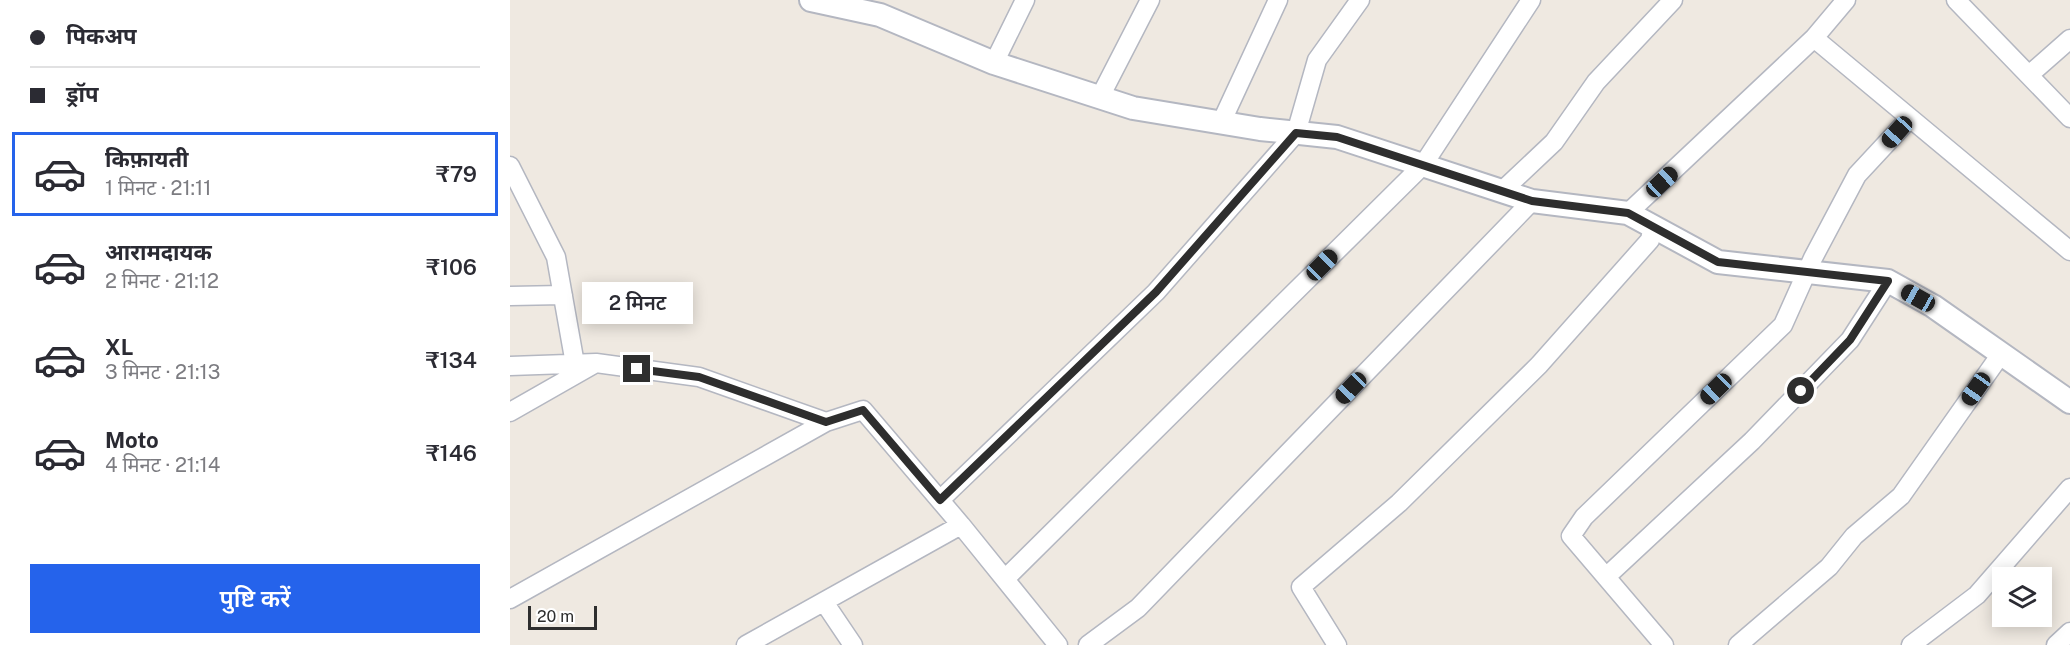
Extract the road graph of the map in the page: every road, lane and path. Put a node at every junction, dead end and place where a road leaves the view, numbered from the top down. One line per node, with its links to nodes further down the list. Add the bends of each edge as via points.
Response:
1 (1025, 0): 12 (street)
2 (1150, 0): 14 (street)
3 (1278, 0): 17 (street)
4 (1360, 0): 18 (street, via 1317,60)
5 (1531, 0): 19 (street)
6 (1673, 0): 21 (street, via 1596,82 1554,142)
7 (1846, 0): 10 (street)
8 (1956, 0): 13 (street)
9 (823, 1): 12 (street, via 880,15)
10 (1814, 38): 15 (street); 23 (street)
11 (2070, 39): 13 (street)
12 (994, 63): 14 (street)
13 (2029, 75): 16 (street)
14 (1100, 98): 17 (street, via 1133,108)
15 (1910, 118): 25 (street); 26 (street, via 1857,176)
16 (2070, 118)
17 (1221, 123): 18 (street)
18 (1296, 133): 19 (street, via 1337,137); 38 (street, via 1156,292)
19 (1422, 165): 21 (street); 41 (street)
20 (510, 166): 28 (street, via 556,257)
21 (1502, 191): 22 (street)
22 (1532, 201): 23 (street); 48 (street, via 1138,608)
23 (1628, 213): 24 (street)
24 (1653, 226): 26 (street, via 1718,262); 49 (street, via 1650,240 1539,365 1399,503 1301,587)
25 (2070, 251)
26 (1807, 272): 27 (street); 40 (street, via 1783,325 1584,517 1571,536)
27 (1888, 281): 30 (street, via 1933,306); 40 (street, via 1850,340 1752,441)
28 (562, 294): 29 (street); 32 (street)
29 (510, 296)
30 (2001, 354): 34 (street); 51 (street, via 1900,496 1854,536 1829,567)
31 (596, 363): 32 (street); 35 (street); 36 (street, via 699,377)
32 (575, 364): 33 (street)
33 (510, 366)
34 (2068, 397)
35 (510, 412)
36 (826, 422): 38 (street, via 863,410); 42 (street)
37 (2070, 488): 52 (street, via 1977,595)
38 (940, 500): 39 (street)
39 (962, 525): 41 (street); 43 (street)
40 (1606, 578): 50 (street)
41 (1005, 579): 47 (street)
42 (510, 599)
43 (824, 602): 45 (street); 46 (street)
44 (2070, 632): 53 (street)
45 (746, 645)
46 (853, 645)
47 (1058, 645)
48 (1088, 645)
49 (1337, 645)
50 (1664, 645)
51 (1738, 645)
52 (1911, 645)
53 (2056, 645)

